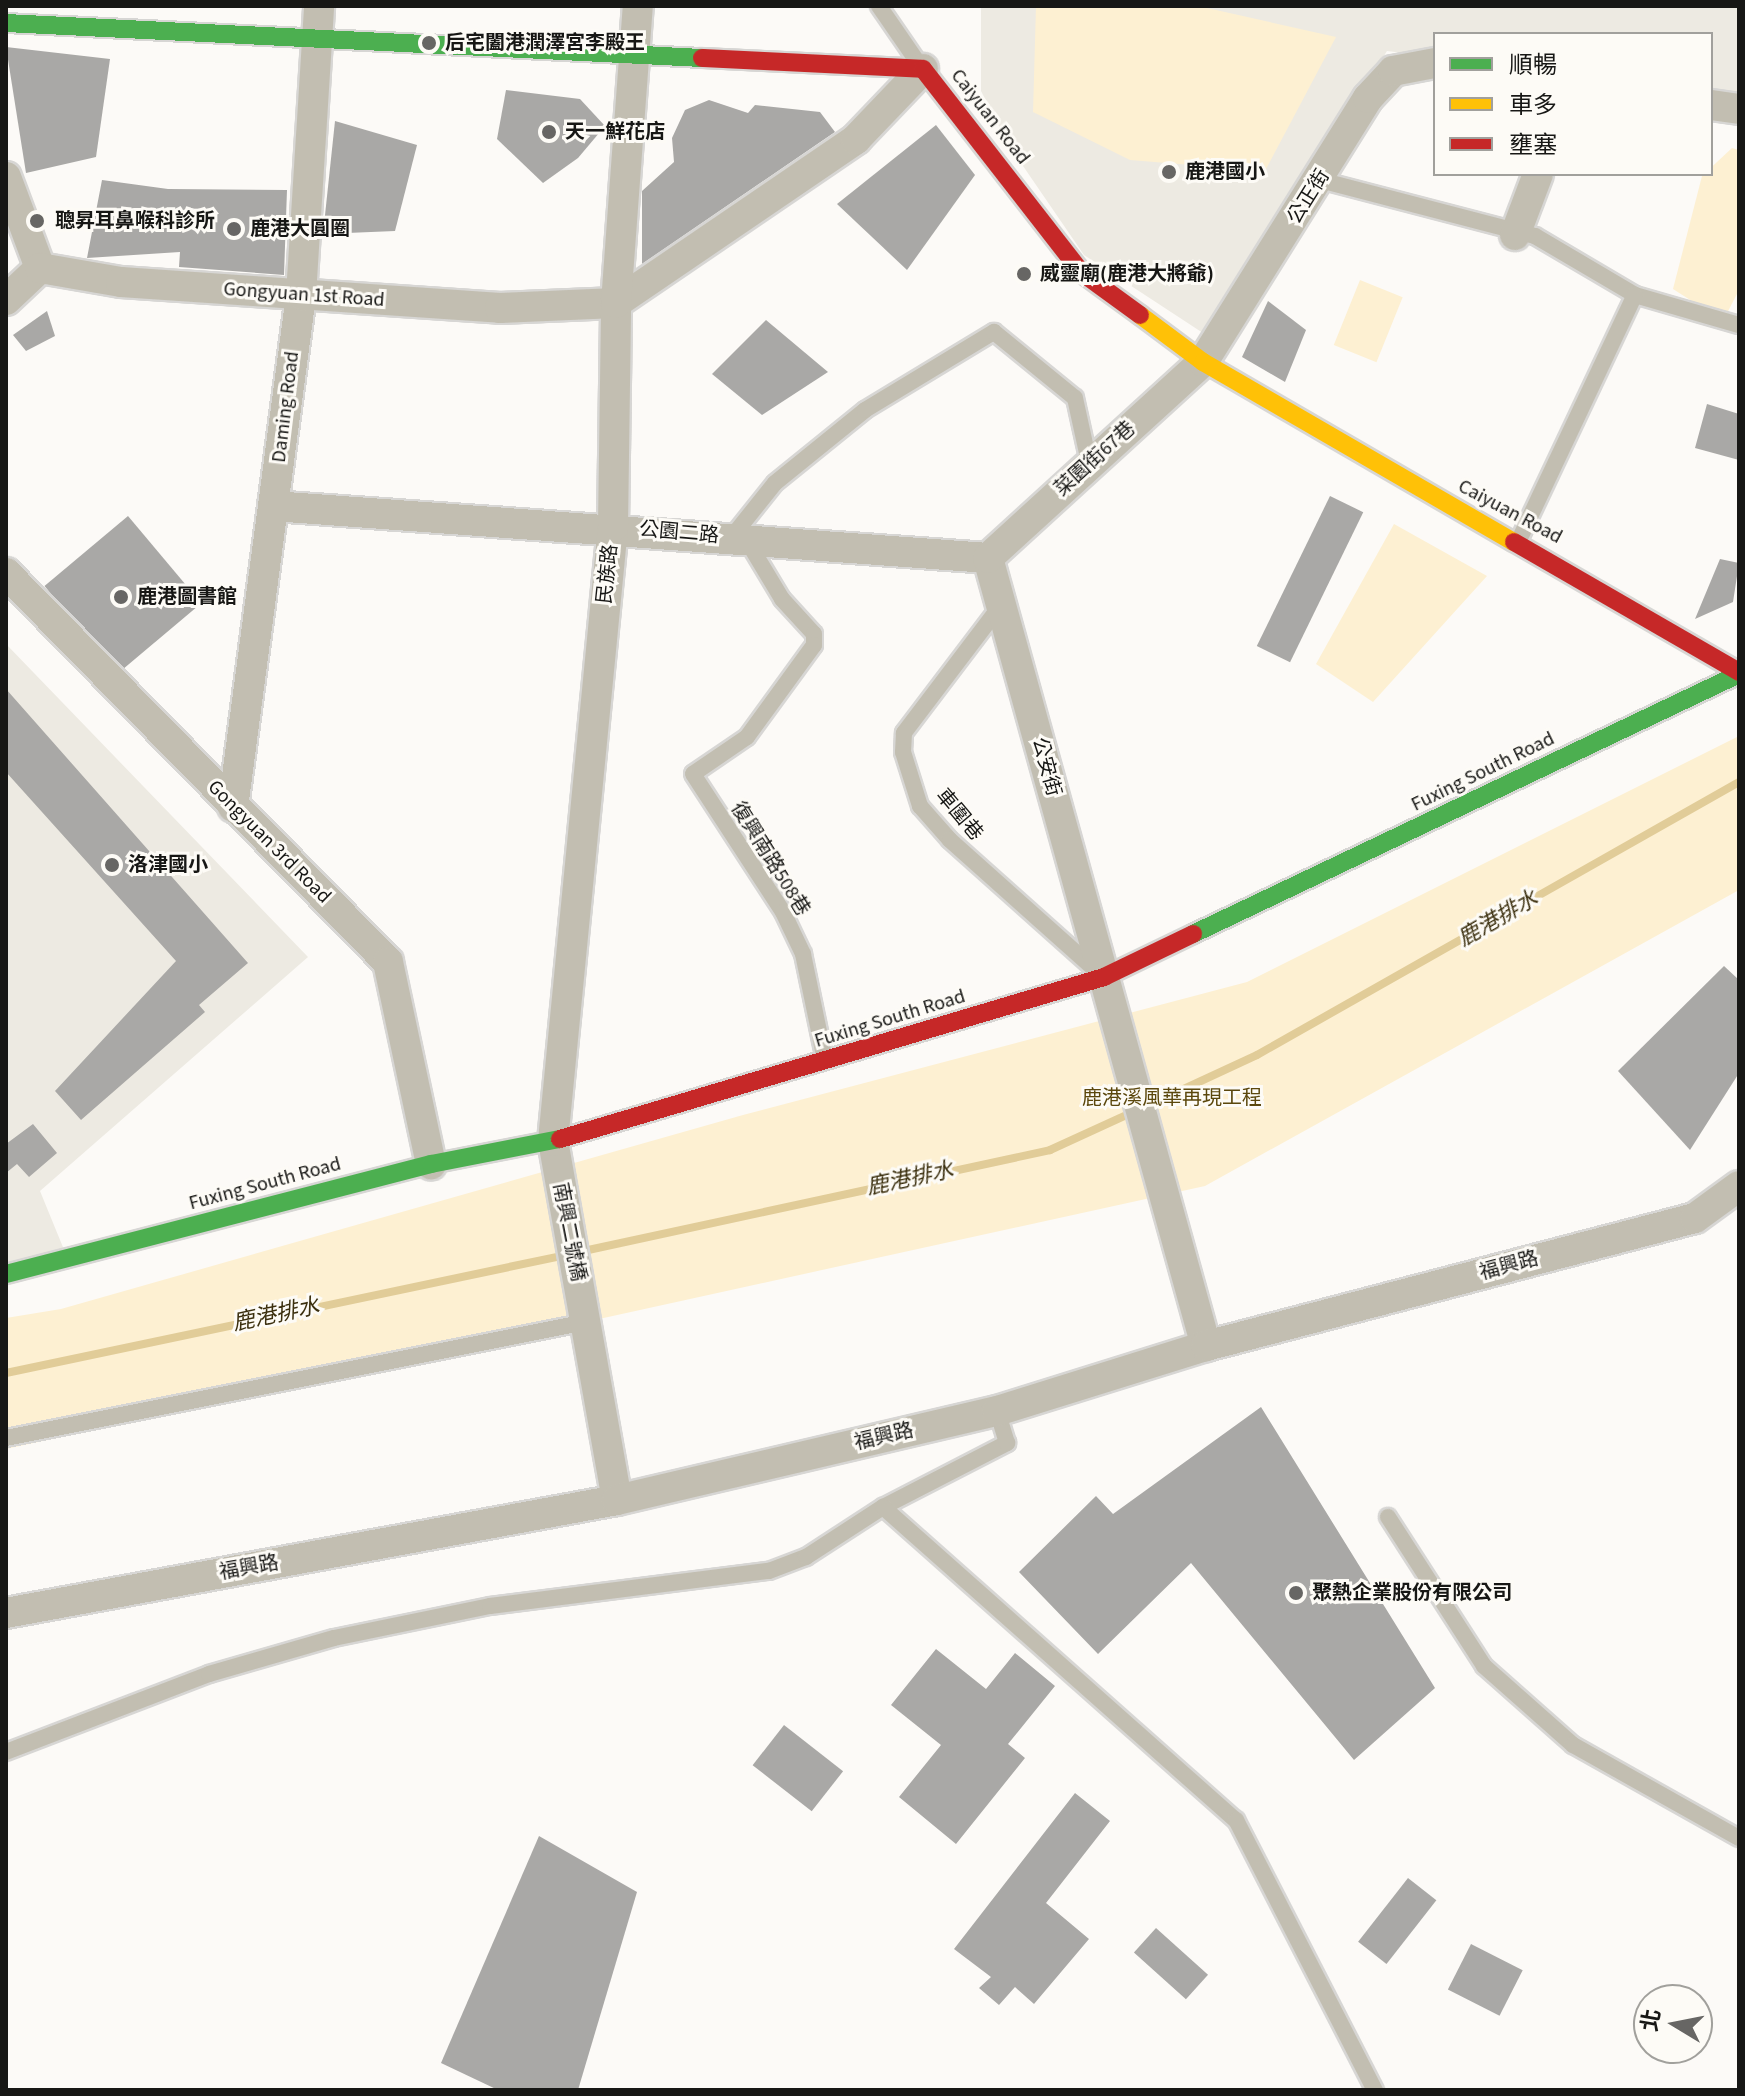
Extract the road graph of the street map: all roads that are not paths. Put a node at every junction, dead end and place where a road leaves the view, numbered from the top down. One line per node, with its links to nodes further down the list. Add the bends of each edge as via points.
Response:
1 (638, 6): 5 (street, 民族路)
2 (879, 6): 7 (lane)
3 (318, 21): 4 (street, Caiyuan Road); 5 (street, Caiyuan Road); 15 (street, Daming Road)
4 (6, 23)
5 (634, 50): 7 (street, Caiyuan Road); 18 (street, 民族路)
6 (1433, 63): 12 (street, 公正街, via 1393,71 1368,98)
7 (923, 69): 18 (street, via 856,139); 20 (street, Caiyuan Road, via 1081,272)
8 (1713, 105): 9 (street)
9 (1739, 109)
10 (1537, 176): 13 (street)
11 (6, 177): 14 (street)
12 (1320, 180): 13 (lane); 20 (street, 公正街)
13 (1515, 235): 16 (lane, via 1535,236)
14 (40, 268): 15 (street, Gongyuan 1st Road, via 121,282); 17 (street)
15 (301, 295): 18 (street, Gongyuan 1st Road, via 500,308); 22 (street, Daming Road)
16 (1635, 295): 19 (lane); 25 (lane)
17 (6, 300)
18 (616, 303): 23 (street, 民族路)
19 (1739, 325)
20 (1203, 362): 21 (street, 菜園街67巷); 25 (street, Caiyuan Road, via 1402,480)
21 (1089, 462): 24 (lane, via 1075,398 994,332 865,410 775,483); 26 (street, 菜園街67巷)
22 (273, 506): 23 (street, 公園二路); 30 (street, Daming Road)
23 (613, 527): 24 (street, 公園二路); 33 (street, 民族路)
24 (739, 538): 26 (street, 公園二路); 32 (lane, 復興南路508巷, via 814,634 814,645 747,737 693,774 803,954)
25 (1519, 540): 29 (street, Caiyuan Road)
26 (988, 558): 28 (street, 公安街)
27 (13, 592): 30 (street, Gongyuan 3rd Road)
28 (1001, 605): 31 (street, 公安街); 31 (lane, 車圍巷, via 904,733 903,752 920,806 940,829)
29 (1739, 673): 31 (street, Fuxing South Road)
30 (233, 807): 34 (street, Gongyuan 3rd Road, via 388,962)
31 (1104, 977): 32 (street, Fuxing South Road); 38 (street, 公安街)
32 (826, 1062): 33 (street, Fuxing South Road)
33 (553, 1141): 34 (street, Fuxing South Road); 37 (street, 南興二號橋)
34 (431, 1164): 36 (street, Fuxing South Road)
35 (1735, 1196): 38 (street, 福興路, via 1695,1218)
36 (6, 1274)
37 (586, 1322): 40 (lane); 41 (street, 南興二號橋)
38 (1206, 1346): 39 (street, 福興路)
39 (997, 1411): 41 (street, 福興路); 42 (lane, via 1007,1443)
40 (6, 1438)
41 (617, 1500): 44 (street, 福興路)
42 (883, 1507): 45 (lane, via 806,1557 769,1571 490,1606 334,1638 209,1674); 47 (lane, via 1236,1820)
43 (1388, 1517): 46 (lane, via 1484,1666 1573,1745)
44 (6, 1613)
45 (6, 1752)
46 (1739, 1838)
47 (1375, 2090)

